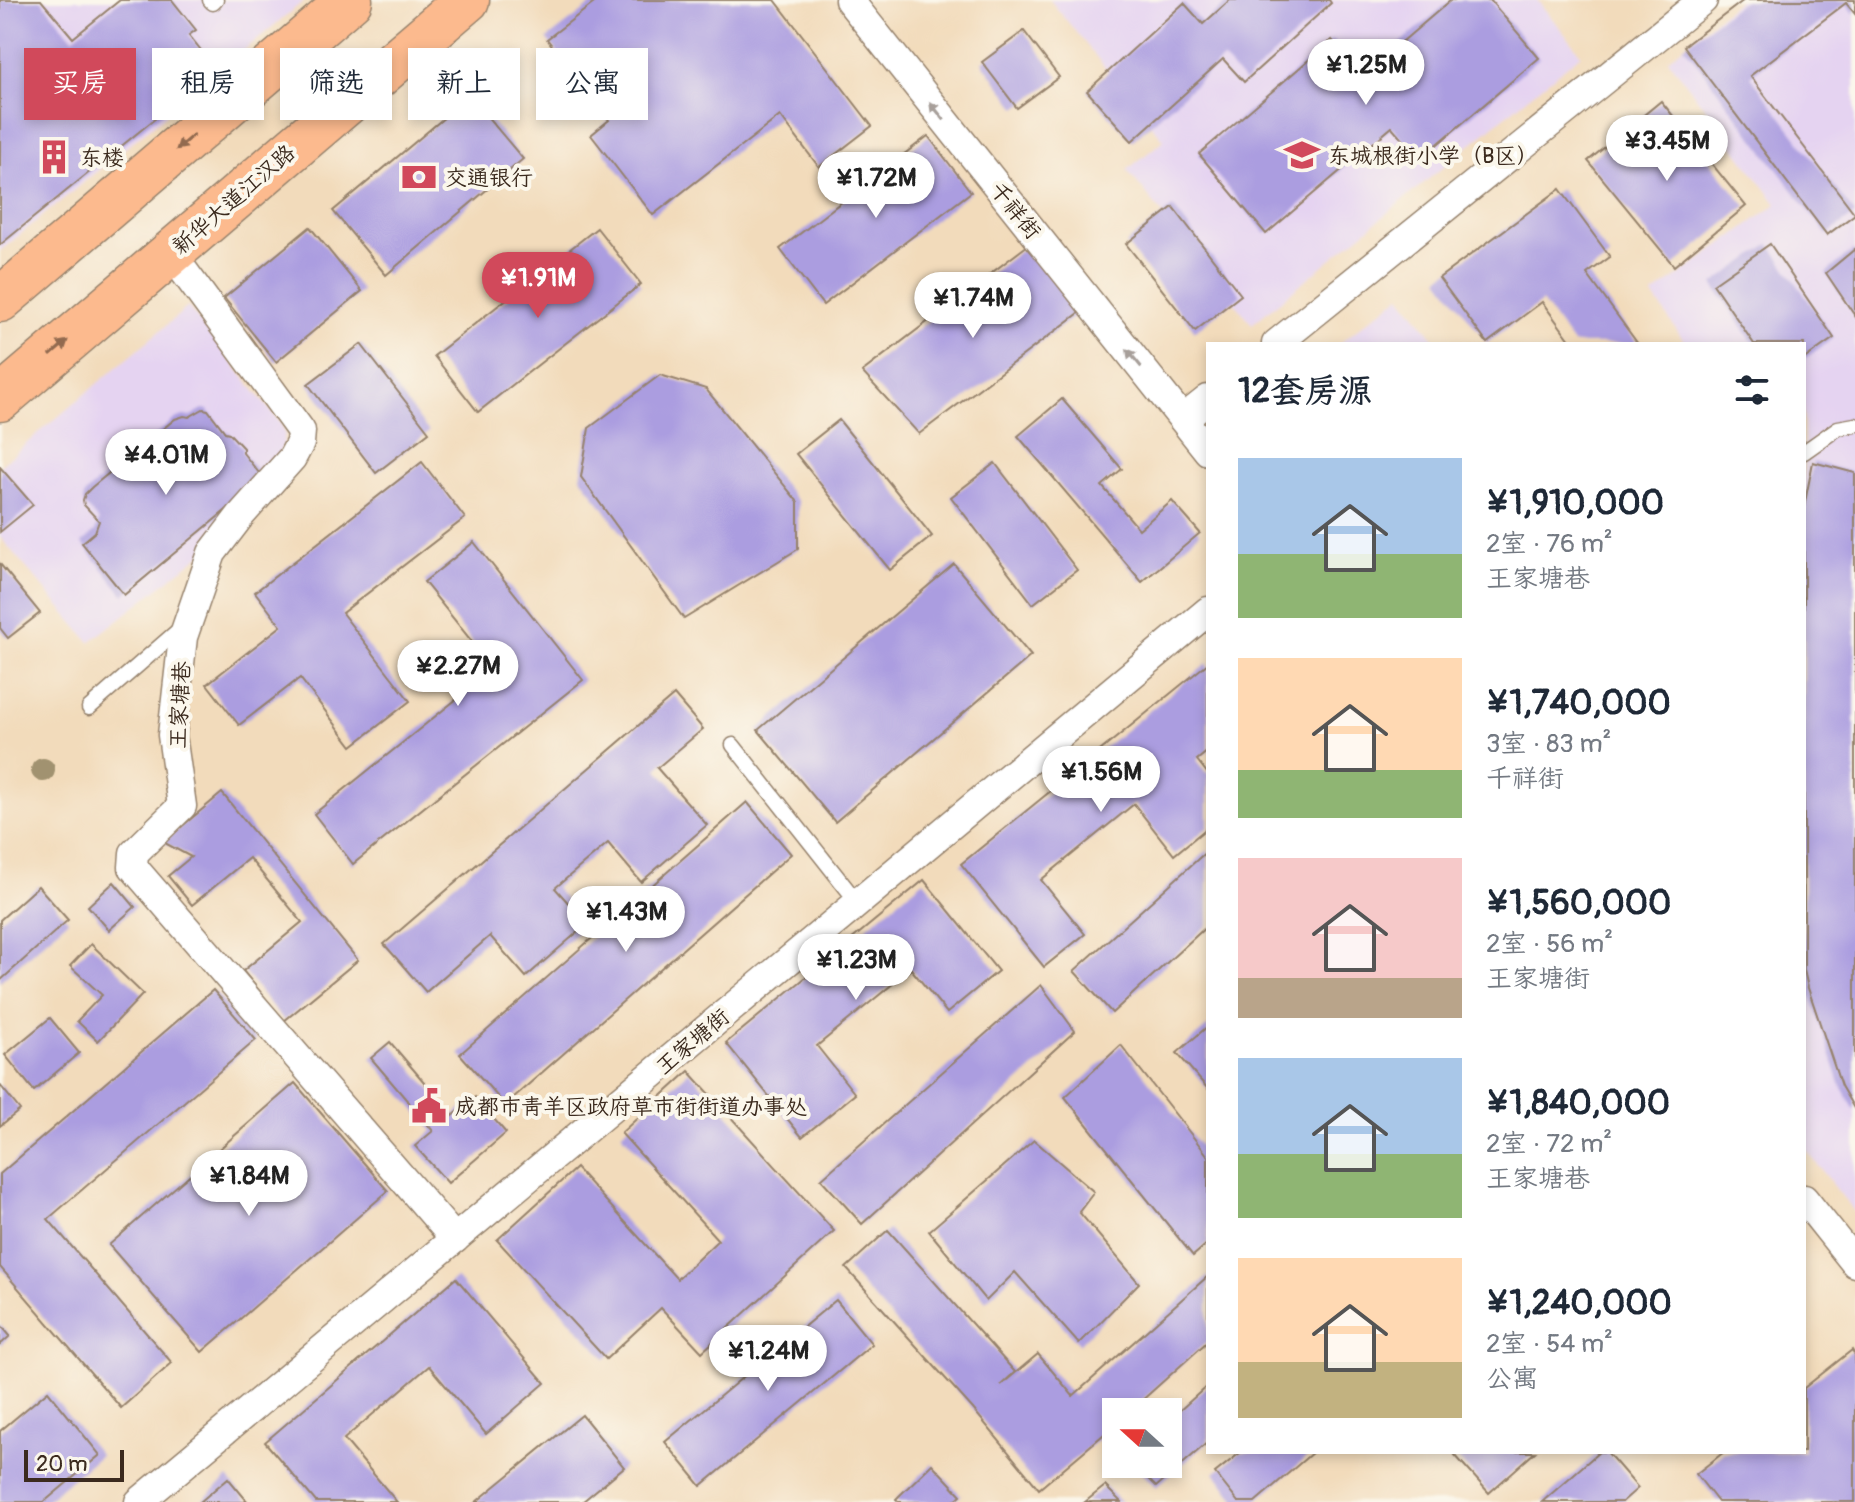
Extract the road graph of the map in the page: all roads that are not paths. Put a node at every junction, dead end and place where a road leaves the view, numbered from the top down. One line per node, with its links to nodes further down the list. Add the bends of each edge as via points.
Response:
1 (350, 0): 6 (main road, one-way to 6)
2 (467, 0): 5 (main road, 新华大道江汉路)
3 (849, 0): 10 (street, 千祥街, one-way to 3)
4 (1703, 0): 7 (street)
5 (169, 254): 8 (main road, 新华大道江汉路, one-way to 5); 15 (street, 王家塘巷, via 301,431 292,458 212,553)
6 (0, 300)
7 (1278, 342)
8 (0, 399)
9 (1206, 401): 10 (street)
10 (1183, 419): 12 (street, 千祥街)
11 (1855, 425): 13 (lane, via 1838,428)
12 (1206, 448)
13 (1806, 451)
14 (1206, 613): 18 (street, 王家塘街)
15 (189, 621): 16 (lane); 20 (street, 王家塘巷, via 172,735 182,806 134,853 133,867)
16 (89, 708)
17 (733, 745): 18 (lane)
18 (858, 903): 20 (street, 王家塘街)
19 (1806, 1202): 21 (street)
20 (455, 1239): 22 (street, 王家塘街)
21 (1855, 1263)
22 (139, 1502)

